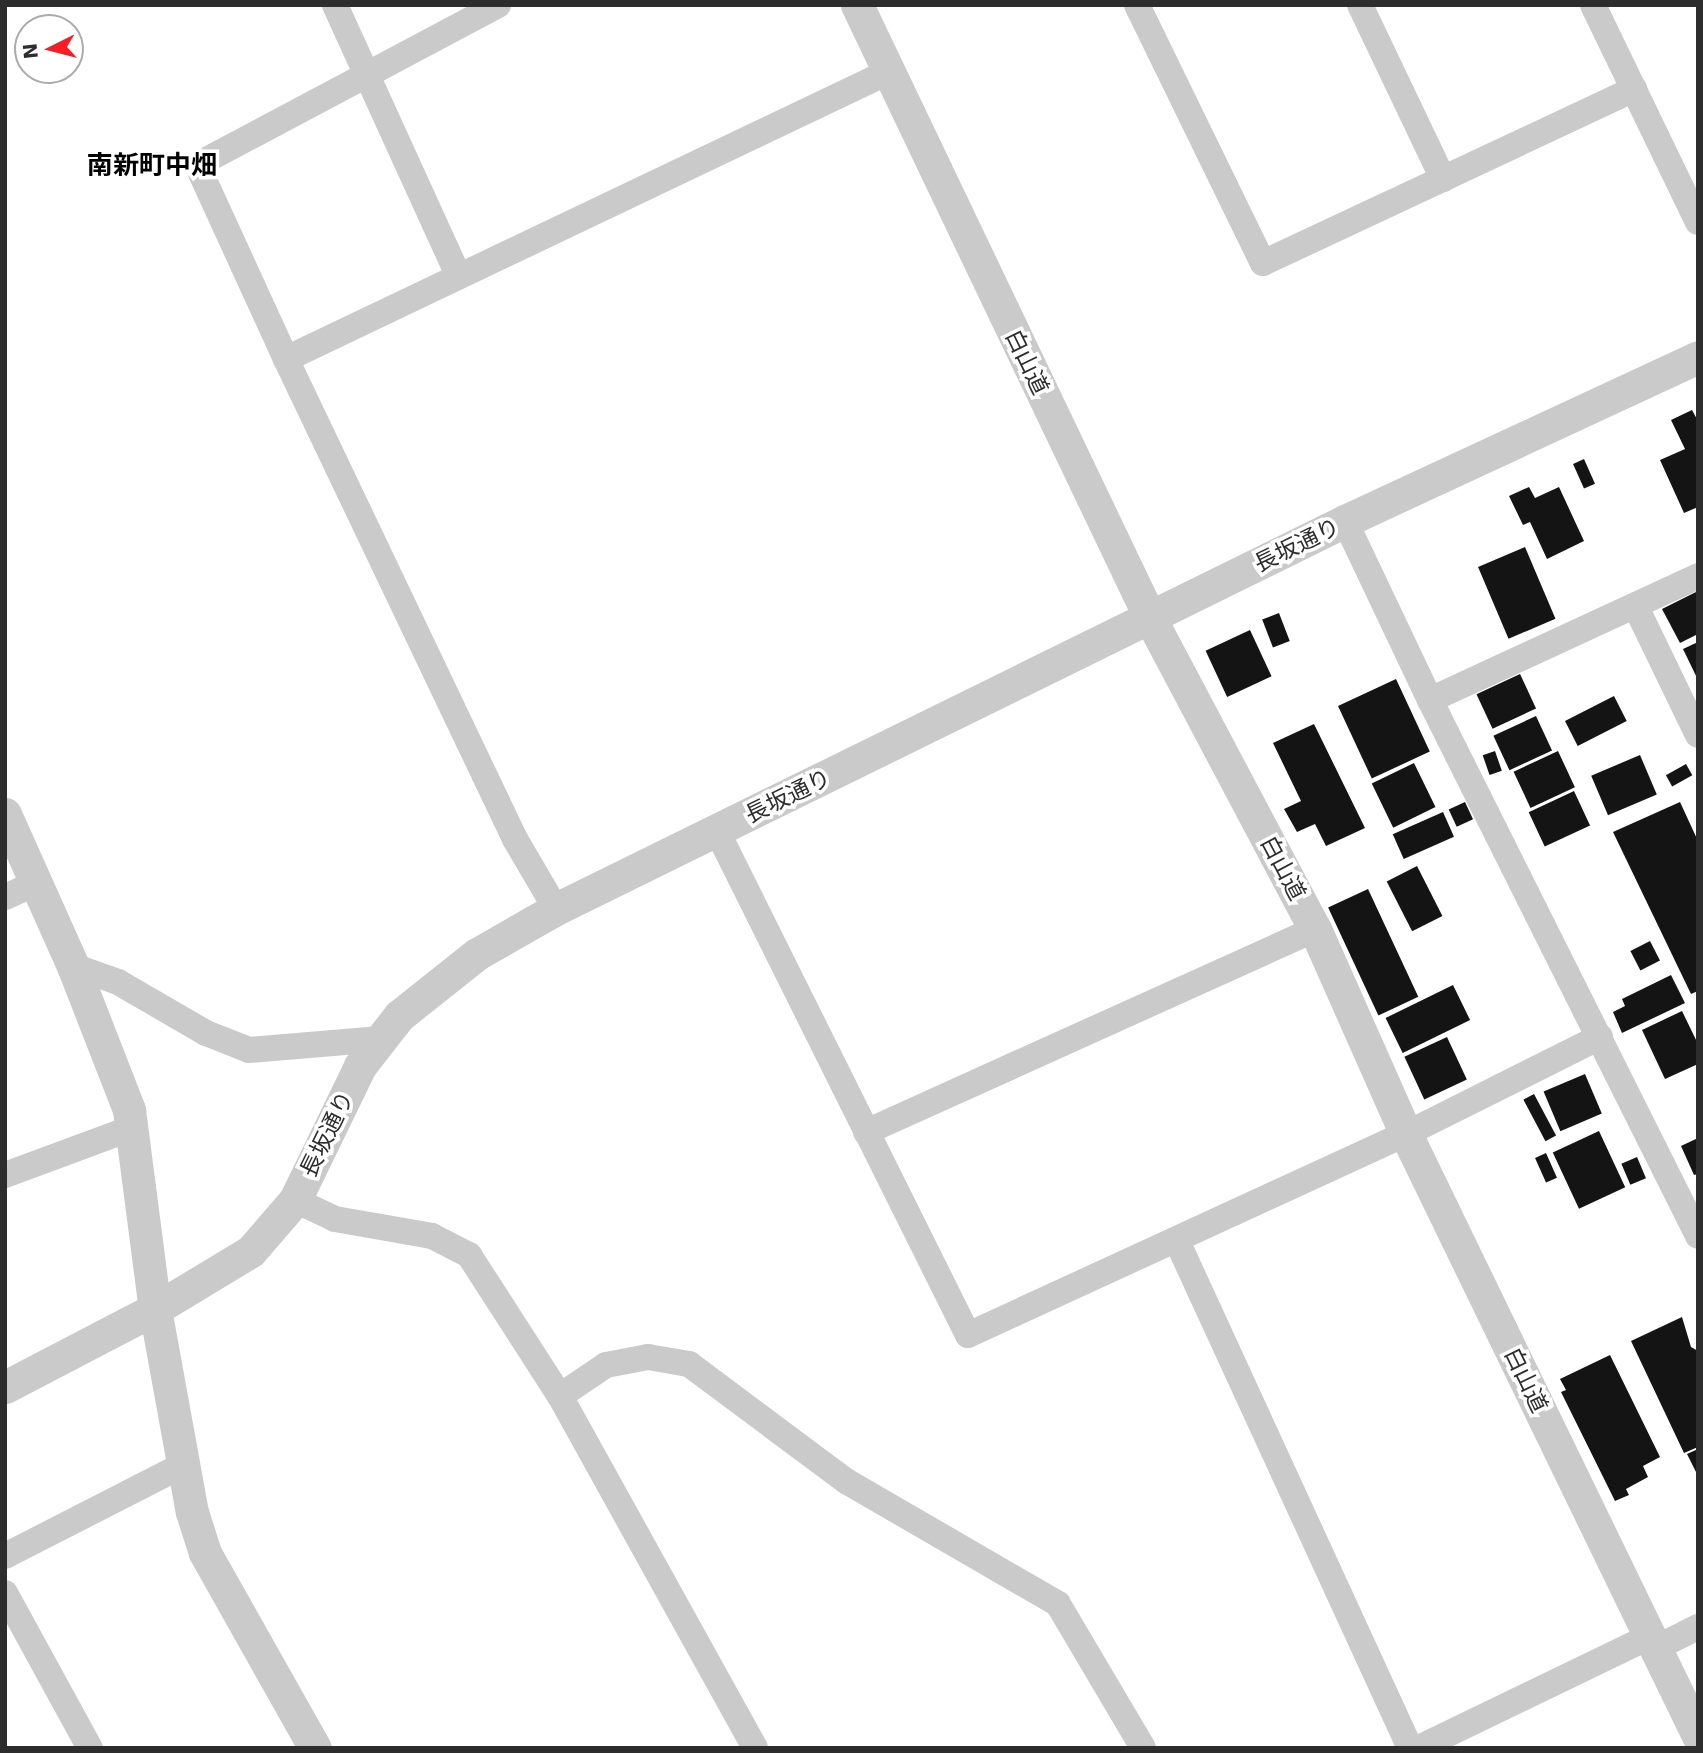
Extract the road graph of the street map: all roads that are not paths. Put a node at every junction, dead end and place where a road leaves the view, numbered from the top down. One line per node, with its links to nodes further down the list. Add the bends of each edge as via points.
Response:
1 (335, 5): 8 (street)
2 (498, 5): 8 (street)
3 (857, 5): 7 (street, 白山道)
4 (1137, 5): 10 (street, via 1263,263)
5 (1360, 5): 10 (street)
6 (1593, 5): 9 (street)
7 (888, 72): 12 (street); 18 (street, 白山道)
8 (369, 74): 12 (street); 14 (street, via 197,165)
9 (1634, 89): 10 (street); 11 (street)
10 (1443, 179)
11 (1698, 222)
12 (458, 275): 14 (street)
13 (1698, 357): 15 (street, 長坂通り)
14 (286, 359): 24 (street, via 515,839)
15 (1345, 521): 18 (street, 長坂通り); 19 (street)
16 (1698, 576): 17 (street)
17 (1636, 607): 19 (street); 20 (street)
18 (1150, 618): 22 (street, 長坂通り); 25 (street, 白山道)
19 (1430, 700): 27 (street)
20 (1698, 735)
21 (5, 814): 23 (street)
22 (717, 831): 24 (street, 長坂通り); 30 (street)
23 (19, 890): 26 (street)
24 (556, 909): 28 (street, 長坂通り, via 477,954 399,1016)
25 (1315, 929): 30 (street); 31 (street, 白山道)
26 (73, 966): 28 (street, via 118,982 206,1033 249,1050); 29 (street)
27 (1600, 1037): 31 (street); 34 (street)
28 (381, 1039): 33 (street, 長坂通り, via 360,1066)
29 (132, 1128): 32 (street); 36 (street)
30 (866, 1132): 35 (street, via 968,1335)
31 (1406, 1134): 35 (street); 43 (street, 白山道)
32 (5, 1175)
33 (295, 1200): 36 (street, 長坂通り, via 251,1251); 38 (street, via 335,1219 432,1236 469,1255)
34 (1698, 1236)
35 (1177, 1241): 49 (street)
36 (155, 1309): 37 (street, 長坂通り); 39 (street)
37 (5, 1387)
38 (560, 1396): 47 (street); 48 (street, via 606,1365 648,1357 689,1364 846,1481 1058,1604)
39 (183, 1465): 40 (street); 46 (street, via 205,1553)
40 (5, 1556)
41 (5, 1593): 45 (street)
42 (1698, 1627): 43 (street)
43 (1653, 1642): 44 (street, 白山道); 50 (street)
44 (1698, 1736)
45 (90, 1748)
46 (315, 1748)
47 (755, 1748)
48 (1143, 1748)
49 (1410, 1748)
50 (1419, 1748)

